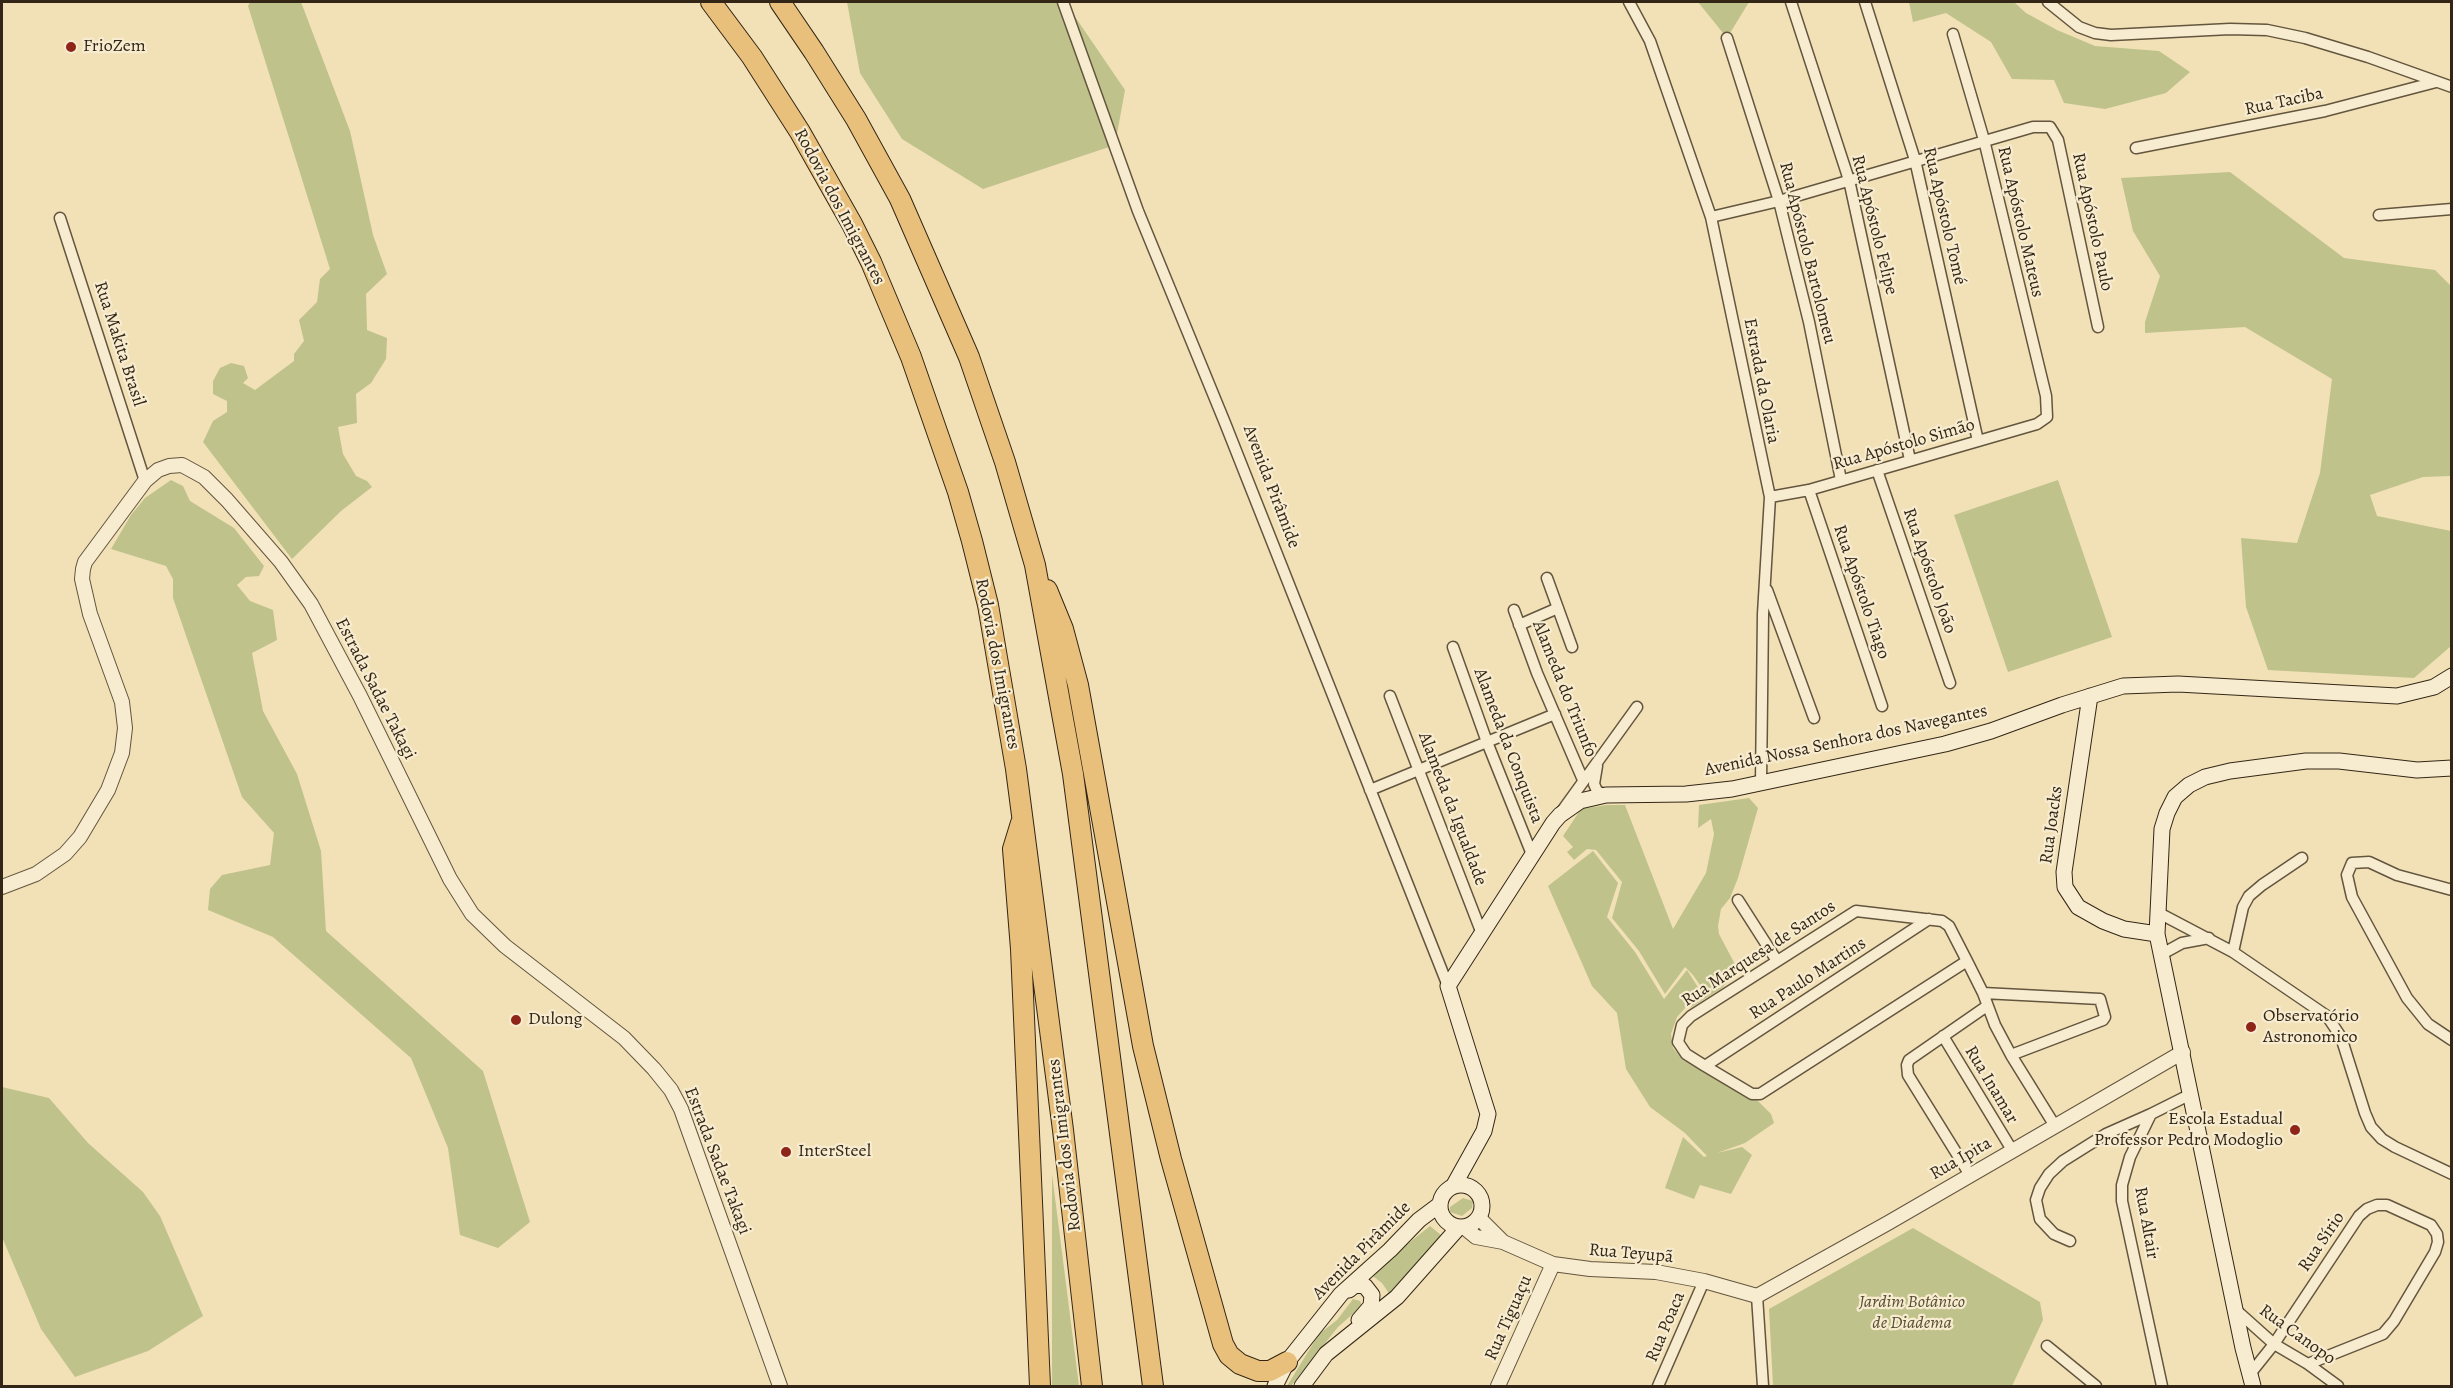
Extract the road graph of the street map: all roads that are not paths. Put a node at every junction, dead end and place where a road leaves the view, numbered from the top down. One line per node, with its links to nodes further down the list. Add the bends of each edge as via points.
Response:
1 (711, 2): 55 (highway, Rodovia dos Imigrantes, via 752,57 822,169 871,262 907,345 958,492 988,605)
2 (780, 2): 30 (highway, via 856,119 900,199 969,357)
3 (1063, 2): 52 (street, Avenida Pirâmide, via 1138,211)
4 (1629, 2): 19 (street, Estrada da Olaria, via 1650,41)
5 (1791, 2): 15 (street, Rua Apóstolo Felipe)
6 (1865, 2): 14 (street, Rua Apóstolo Tomé)
7 (2048, 2): 10 (street, via 2079,27 2095,33 2267,30 2368,57)
8 (1953, 33): 12 (street, Rua Apóstolo Mateus)
9 (1727, 38): 16 (street, Rua Apóstolo Bartolomeu)
10 (2436, 82): 11 (street); 13 (street, Rua Taciba, via 2325,111)
11 (2451, 87)
12 (1984, 140): 14 (street); 21 (street, Rua Apóstolo Paulo, via 2033,127 2050,127 2058,140); 22 (street, Rua Apóstolo Mateus, via 2046,396)
13 (2136, 148)
14 (1915, 160): 15 (street); 23 (street, Rua Apóstolo Tomé)
15 (1849, 180): 16 (street); 24 (street, Rua Apóstolo Felipe)
16 (1779, 201): 19 (street); 26 (street, Rua Apóstolo Bartolomeu, via 1809,322)
17 (2451, 209): 18 (street)
18 (2379, 215)
19 (1712, 217): 29 (street, Estrada da Olaria)
20 (60, 218): 27 (street, Rua Makita Brasil)
21 (2098, 327)
22 (2045, 420): 23 (street, Rua Apóstolo Simão)
23 (1978, 441): 24 (street, Rua Apóstolo Simão)
24 (1910, 460): 25 (street, Rua Apóstolo Simão)
25 (1876, 470): 26 (street, Rua Apóstolo Simão); 39 (street, Rua Apóstolo João)
26 (1841, 480): 28 (street, Rua Apóstolo Simão)
27 (145, 481): 58 (street, Estrada Sadae Takagi, via 83,568 90,615 122,702 125,737 117,770 91,820 66,854 36,874); 103 (street, Estrada Sadae Takagi, via 158,470 182,465 204,477 254,529 311,604 472,915 505,946 624,1038 671,1090)
28 (1809, 490): 29 (street, Rua Apóstolo Simão); 42 (street, Rua Apóstolo Tiago)
29 (1770, 497): 32 (street, Estrada da Olaria)
30 (1035, 565): 100 (highway, via 1072,657 1143,1046 1223,1344 1240,1364 1258,1371 1270,1371); 106 (highway, via 1073,774)
31 (1547, 578): 33 (street)
32 (1765, 587): 45 (street); 51 (street, Estrada da Olaria)
33 (1558, 608): 35 (street); 37 (street)
34 (1514, 610): 35 (street, Alameda do Triunfo)
35 (1519, 625): 44 (street, Alameda do Triunfo)
36 (1453, 647): 46 (street, Alameda da Conquista)
37 (1572, 647)
38 (2451, 676): 41 (main road, Avenida Nossa Senhora dos Navegantes, via 2434,687 2397,696 2142,684)
39 (1950, 683)
40 (1390, 696): 49 (street, Alameda da Igualdade)
41 (2090, 696): 51 (main road, Avenida Nossa Senhora dos Navegantes, via 1945,744); 64 (main road, Rua Joacks, via 2065,887 2078,907 2103,921)
42 (1882, 706)
43 (1637, 707): 47 (street)
44 (1555, 714): 46 (street); 50 (street, Alameda do Triunfo)
45 (1814, 718)
46 (1487, 742): 49 (street); 56 (street, Alameda da Conquista)
47 (1597, 762): 50 (street); 53 (street, via 1594,784 1598,792)
48 (2451, 768): 61 (main road, via 2417,770 2306,761 2230,771 2197,781 2175,797 2162,829)
49 (1420, 770): 52 (street); 63 (street, Alameda da Igualdade)
50 (1583, 780): 54 (street)
51 (1761, 783): 53 (main road, Avenida Nossa Senhora dos Navegantes, via 1686,794)
52 (1370, 790): 70 (street, Avenida Pirâmide)
53 (1606, 795): 54 (main road, Avenida Nossa Senhora dos Navegantes, via 1580,801)
54 (1560, 815): 56 (main road, Avenida Nossa Senhora dos Navegantes)
55 (1023, 818): 104 (highway, via 1013,849); 105 (highway, Rodovia dos Imigrantes)
56 (1533, 857): 63 (main road, Avenida Nossa Senhora dos Navegantes)
57 (2302, 858): 66 (street, via 2249,896)
58 (2, 887)
59 (2451, 890): 74 (street, via 2397,875 2369,862 2352,863 2347,875 2352,897 2407,998 2428,1024)
60 (1738, 900): 68 (street)
61 (2157, 912): 64 (main road); 65 (street)
62 (1929, 919): 68 (street, Rua Marquesa de Santos, via 1856,911); 69 (street, via 1949,926); 77 (street, Rua Paulo Martins)
63 (1482, 934): 70 (main road, Avenida Nossa Senhora dos Navegantes)
64 (2157, 934): 67 (main road)
65 (2210, 938): 66 (street); 67 (street, via 2182,943)
66 (2233, 952): 83 (street, via 2335,1025 2365,1113 2382,1139)
67 (2162, 954): 75 (main road)
68 (1777, 961): 77 (street, Rua Marquesa de Santos, via 1682,1025 1678,1033 1681,1049)
69 (1967, 961): 71 (street); 77 (street, Rua Marquesa de Santos, via 1760,1094 1752,1094)
70 (1448, 986): 82 (main road, via 1488,1114)
71 (1983, 993): 72 (street); 76 (street, via 2100,999 2103,1020)
72 (1987, 1006): 73 (street); 76 (street)
73 (1943, 1036): 81 (street, Rua Inamar); 84 (street, via 1909,1060 1906,1070)
74 (2451, 1040)
75 (2183, 1052): 78 (main road); 80 (street, Rua Ipita)
76 (2011, 1055): 80 (street)
77 (1705, 1066)
78 (2191, 1094): 79 (street); 96 (main road)
79 (2151, 1113): 90 (street, via 2106,1134 2063,1161 2040,1188 2036,1200 2040,1219 2054,1234); 113 (street, Rua Altair, via 2124,1173 2122,1201)
80 (2055, 1126): 81 (street, Rua Ipita)
81 (2012, 1150): 84 (street, Rua Ipita)
82 (1470, 1161): 85 (main road); 86 (main road)
83 (2451, 1173)
84 (1970, 1175): 95 (street, Rua Ipita)
85 (1454, 1185): 86 (main road); 87 (main road, via 1445,1191)
86 (1472, 1187): 88 (main road, via 1481,1198)
87 (1439, 1205): 89 (main road, via 1446,1221); 94 (main road, Avenida Pirâmide)
88 (1479, 1218): 89 (main road); 91 (street, Rua Teyupã)
89 (1462, 1228): 91 (street, Rua Teyupã, via 1476,1237); 99 (main road, via 1398,1297)
90 (2070, 1241)
91 (1503, 1242): 92 (street, Rua Teyupã)
92 (1553, 1264): 93 (street, Rua Teyupã, via 1656,1272); 109 (street, Rua Tiguaçu)
93 (1704, 1281): 95 (street, Rua Teyupã); 110 (street, Rua Poaca)
94 (1341, 1294): 99 (main road, via 1359,1284 1369,1289 1373,1300); 100 (main road, Avenida Pirâmide)
95 (1758, 1296): 111 (street)
96 (2236, 1310): 97 (street, Rua Canopo); 102 (main road)
97 (2274, 1344): 101 (street, Rua Canopo); 101 (street, Rua Sírio, via 2367,1209 2387,1205 2431,1225 2437,1234 2436,1252 2383,1334); 102 (street, Rua Sírio)
98 (2047, 1346): 112 (street)
99 (1326, 1354): 108 (main road)
100 (1287, 1362): 107 (main road, Avenida Pirâmide)
101 (2308, 1364): 114 (street, Rua Canopo)
102 (2252, 1380)
103 (780, 1386)
104 (1040, 1386)
105 (1092, 1386)
106 (1153, 1386)
107 (1275, 1386)
108 (1302, 1386)
109 (1498, 1386)
110 (1658, 1386)
111 (1763, 1386)
112 (2096, 1386)
113 (2162, 1386)
114 (2338, 1386)

